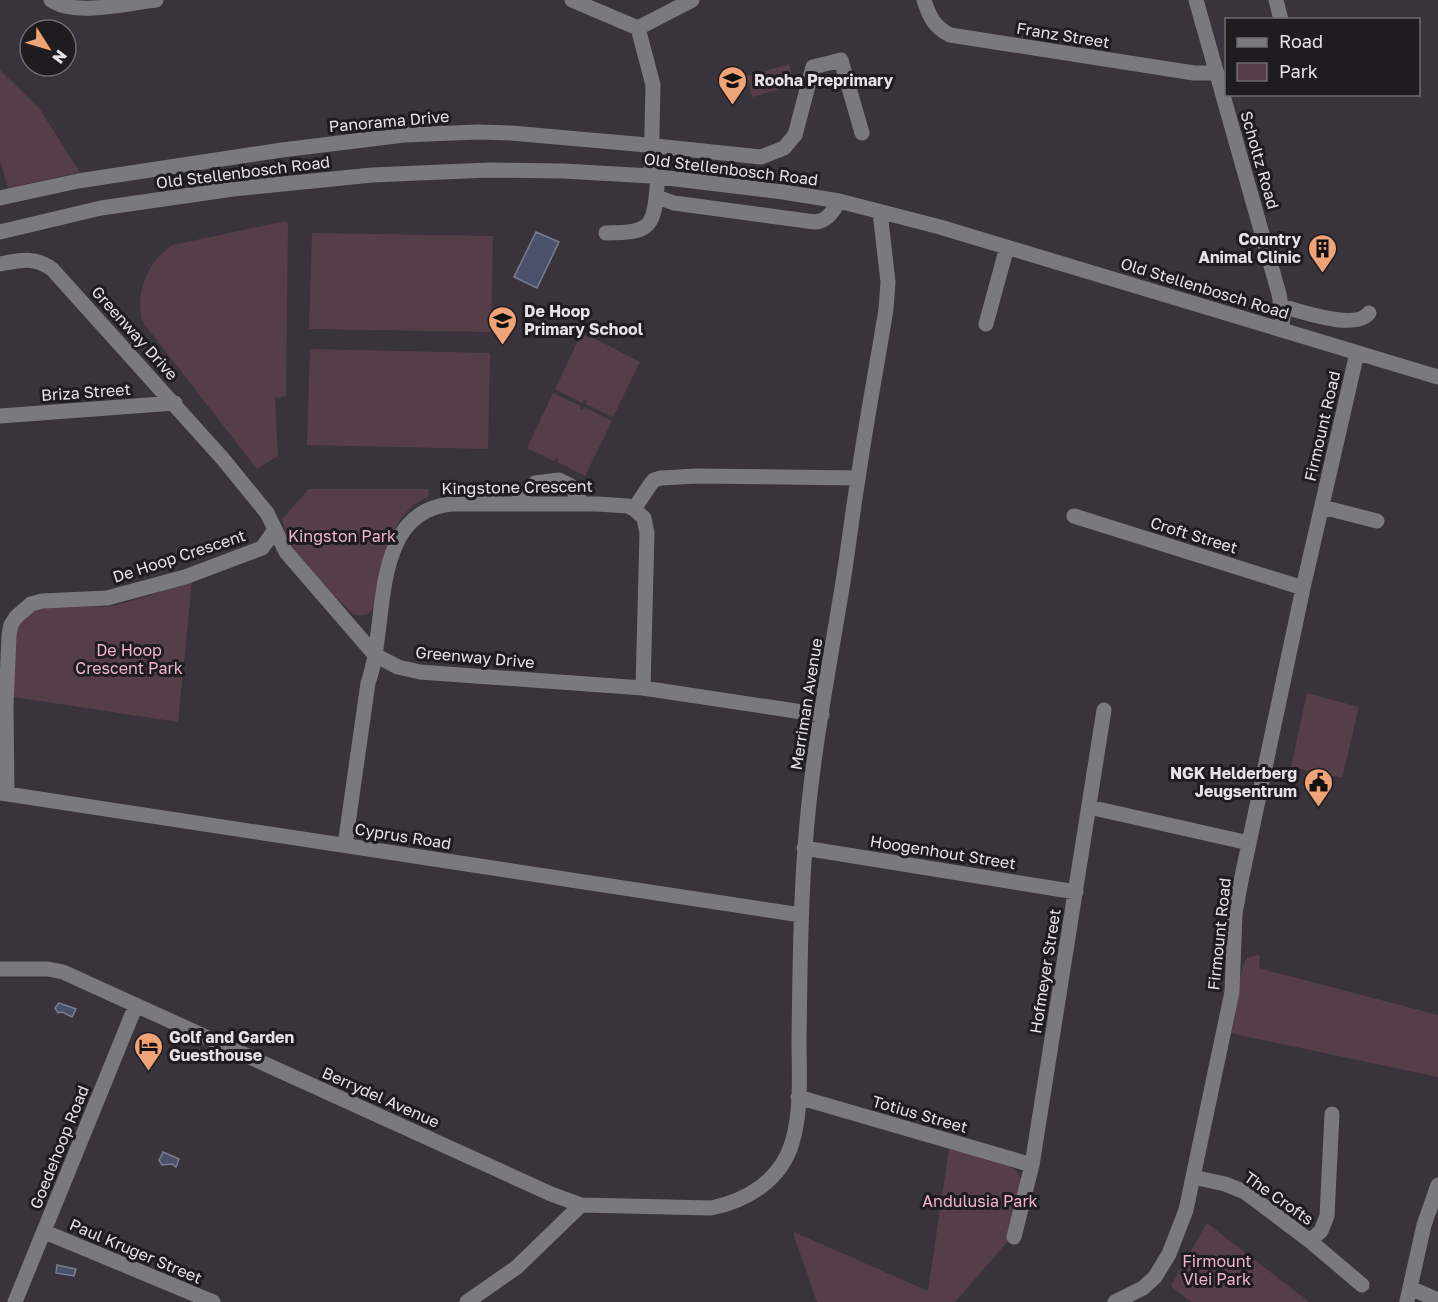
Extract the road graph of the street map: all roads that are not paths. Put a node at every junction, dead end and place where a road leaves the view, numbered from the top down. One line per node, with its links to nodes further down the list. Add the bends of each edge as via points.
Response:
1 (51, 0): 2 (street, via 81,9)
2 (156, 0)
3 (572, 0): 9 (street)
4 (692, 0): 9 (street)
5 (924, 0): 10 (street, Franz Street, via 934,24 950,35 1194,73)
6 (1196, 0): 10 (street, Scholtz Road)
7 (1276, 0): 8 (street)
8 (1280, 18)
9 (638, 28): 12 (street, via 653,85)
10 (1217, 73): 22 (street, Scholtz Road)
11 (862, 133): 12 (street, Panorama Drive, via 841,60 813,67 795,135 784,148 761,157)
12 (652, 145): 13 (street); 15 (street, Panorama Drive, via 500,133 404,135 78,181)
13 (655, 177): 14 (street); 16 (street, Old Stellenbosch Road); 18 (street, Old Stellenbosch Road, via 489,170 372,175 101,208)
14 (657, 197): 16 (street, via 815,222 830,215); 19 (street, via 655,214 646,227)
15 (0, 198)
16 (839, 201): 17 (street, Old Stellenbosch Road)
17 (880, 212): 20 (street, Old Stellenbosch Road); 30 (street, Merriman Avenue, via 887,295)
18 (0, 232)
19 (606, 233)
20 (1007, 248): 24 (street); 25 (street, Old Stellenbosch Road)
21 (0, 264): 28 (street, Greenway Drive, via 36,260 52,269)
22 (1281, 306): 23 (street, via 1354,321); 25 (street, Scholtz Road)
23 (1369, 313)
24 (986, 324)
25 (1281, 330): 26 (street, Old Stellenbosch Road)
26 (1357, 353): 27 (street, Old Stellenbosch Road); 33 (street, Firmount Road)
27 (1438, 377)
28 (175, 403): 29 (street, Briza Street); 37 (street, Greenway Drive, via 258,501)
29 (0, 416)
30 (858, 478): 34 (street, via 661,478 652,482); 42 (street, Merriman Avenue)
31 (592, 499): 32 (street, Kingstone Crescent); 32 (street, via 559,480 535,483); 34 (street, Kingstone Crescent)
32 (516, 504): 39 (street, Kingstone Crescent, via 438,505 418,513 397,542 387,570)
33 (1322, 507): 36 (street, Firmount Road); 38 (street, Firmount Road)
34 (634, 509): 40 (street, via 644,518 647,533)
35 (1074, 516): 38 (street, Croft Street)
36 (1377, 521)
37 (276, 530): 39 (street, Greenway Drive, via 286,552); 43 (street, De Hoop Crescent, via 262,548 185,577 106,598 42,601 23,610 9,635)
38 (1303, 588): 45 (street, Firmount Road)
39 (375, 655): 40 (street, Greenway Drive, via 398,667 420,672); 46 (street, Kingstone Crescent)
40 (643, 688): 42 (street, Greenway Drive)
41 (1104, 710): 44 (street, Hofmeyer Street)
42 (822, 715): 47 (street, Merriman Avenue)
43 (3, 793): 46 (street, Cyprus Road)
44 (1089, 807): 45 (street); 48 (street, Hofmeyer Street)
45 (1249, 843): 55 (street, Firmount Road, via 1235,914 1232,992)
46 (345, 845): 49 (street, Cyprus Road)
47 (804, 848): 48 (street, Hoogenhout Street); 49 (street, Merriman Avenue)
48 (1076, 892): 54 (street, Hofmeyer Street)
49 (801, 915): 52 (street, Merriman Avenue)
50 (0, 969): 51 (street, Berrydel Avenue, via 63,972)
51 (136, 1005): 58 (street, Berrydel Avenue); 59 (street, Goedehoop Road)
52 (798, 1098): 54 (street, Totius Street); 57 (street, Merriman Avenue, via 786,1158)
53 (1332, 1114): 61 (street, The Crofts, via 1327,1216 1322,1231)
54 (1032, 1165): 60 (street, Hofmeyer Street)
55 (1193, 1177): 61 (street, The Crofts, via 1245,1192); 68 (street, Firmount Road, via 1181,1226 1165,1262 1149,1283)
56 (1438, 1185): 63 (street)
57 (755, 1192): 58 (street, Berrydel Avenue, via 711,1208)
58 (581, 1206): 67 (street, via 517,1267)
59 (45, 1232): 65 (street, Goedehoop Road); 66 (street, Paul Kruger Street)
60 (1014, 1237)
61 (1310, 1241): 62 (street, The Crofts)
62 (1362, 1285)
63 (1408, 1295): 64 (street)
64 (1438, 1300)
65 (15, 1302)
66 (213, 1302)
67 (467, 1302)
68 (1115, 1302)

